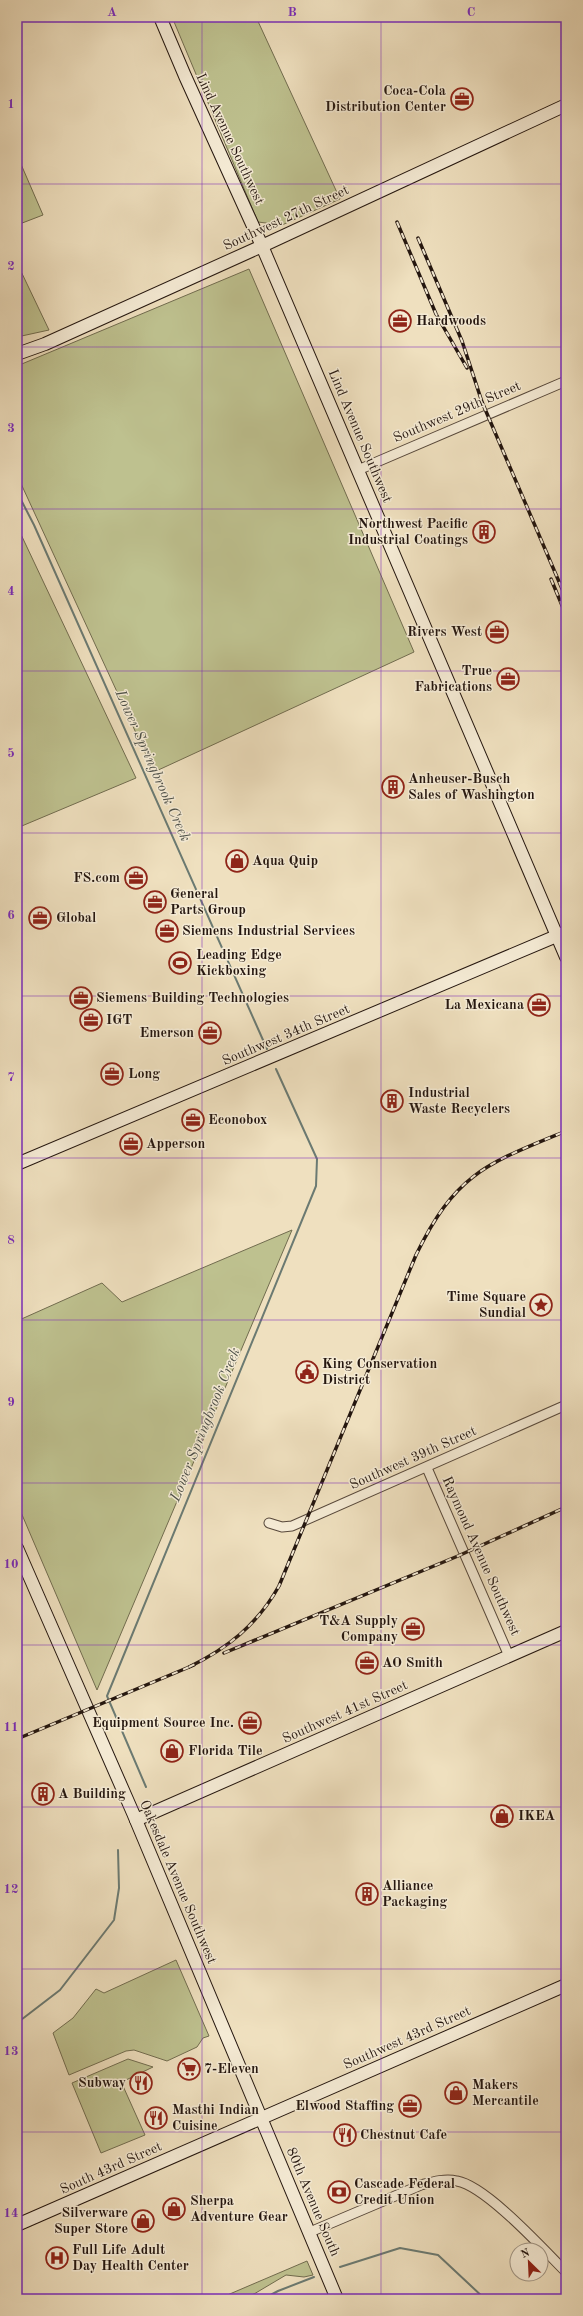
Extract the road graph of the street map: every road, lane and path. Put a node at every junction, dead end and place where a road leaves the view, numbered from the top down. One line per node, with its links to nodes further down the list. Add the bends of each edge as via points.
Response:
1 (160, 17): 3 (main road, Lind Avenue Southwest)
2 (566, 105): 3 (main road, Southwest 27th Street)
3 (262, 246): 4 (main road, Southwest 27th Street, via 45,344); 6 (main road, Lind Avenue Southwest)
4 (17, 354)
5 (566, 381): 6 (street, Southwest 29th Street)
6 (358, 470): 7 (main road, Lind Avenue Southwest)
7 (562, 934): 8 (main road, Lind Avenue Southwest); 9 (main road, Southwest 34th Street)
8 (566, 957)
9 (17, 1164)
10 (566, 1405): 11 (street, Southwest 39th Street)
11 (427, 1468): 12 (street, Southwest 39th Street, via 292,1526 282,1527); 15 (street, Raymond Avenue Southwest)
12 (270, 1523)
13 (17, 1548): 16 (main road, Oakesdale Avenue Southwest)
14 (566, 1630): 15 (main road, Southwest 41st Street)
15 (509, 1656): 16 (main road, Southwest 41st Street)
16 (136, 1820): 18 (main road, Oakesdale Avenue Southwest)
17 (566, 1986): 18 (main road, Southwest 43rd Street)
18 (260, 2118): 19 (main road, South 43rd Street); 20 (main road, 80th Avenue South)
19 (17, 2225)
20 (310, 2232): 21 (street, via 421,2185 457,2181 480,2190); 22 (main road, 80th Avenue South)
21 (566, 2272)
22 (337, 2299)

